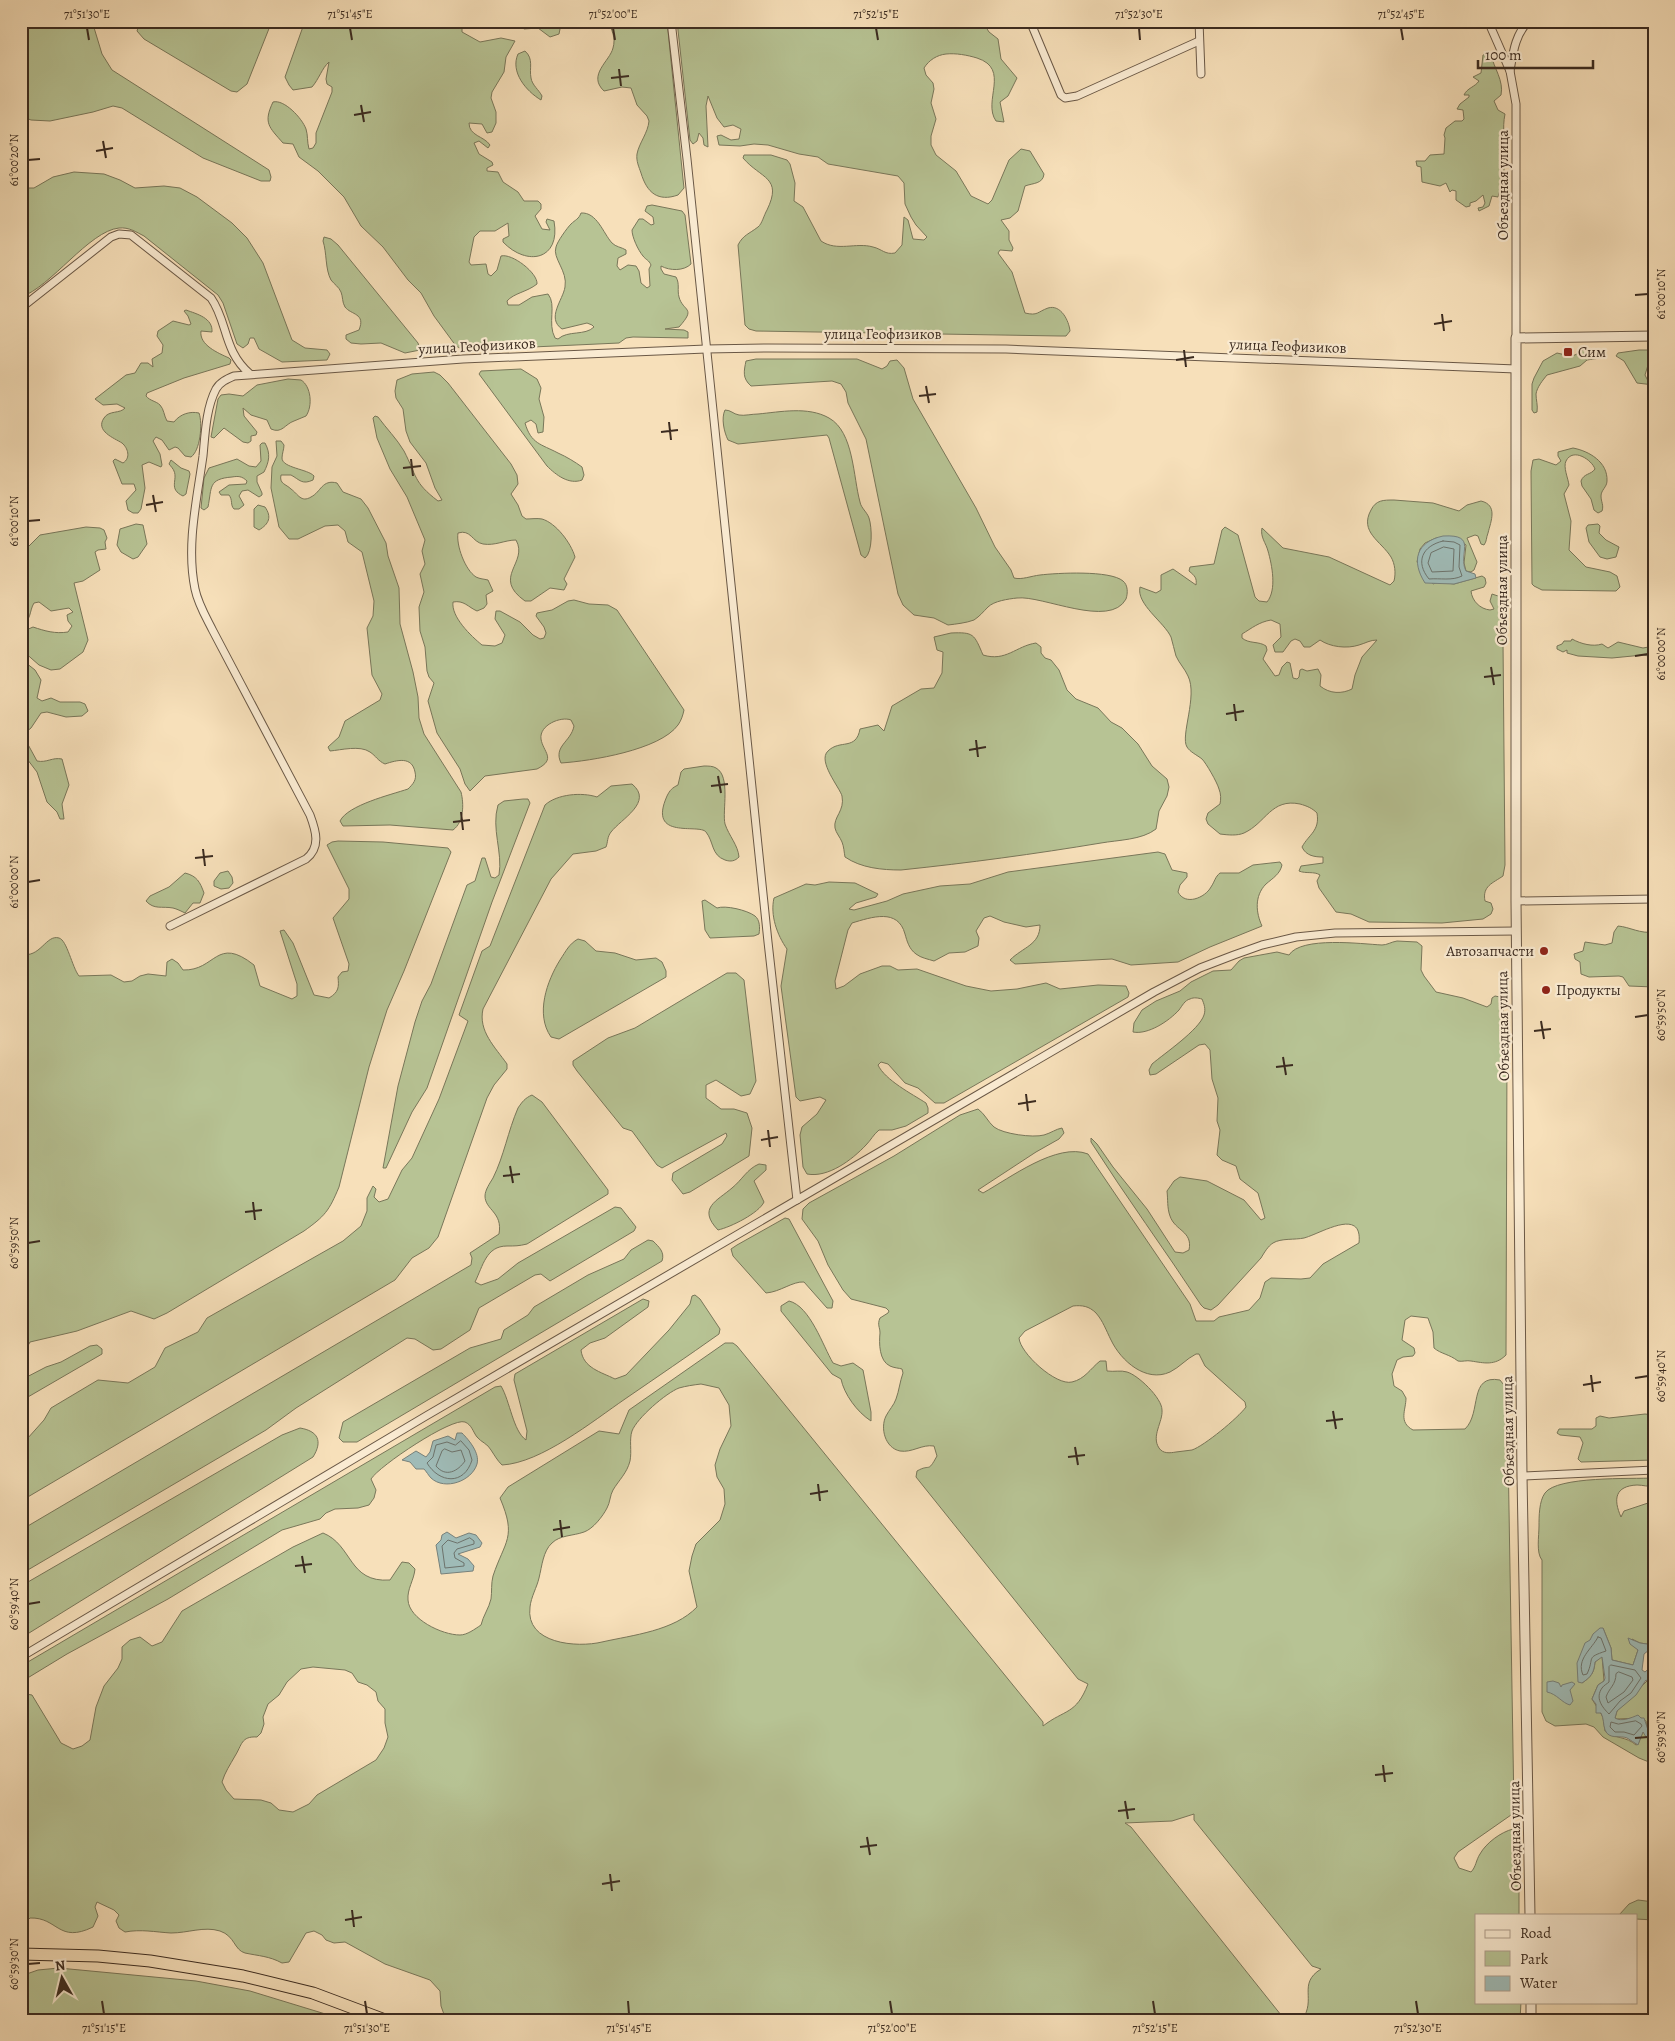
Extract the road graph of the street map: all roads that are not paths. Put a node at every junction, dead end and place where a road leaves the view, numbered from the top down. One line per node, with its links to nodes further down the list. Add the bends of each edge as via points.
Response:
1 (671, 21): 12 (street)
2 (1030, 21): 6 (street, via 1065,98 1077,96)
3 (1199, 21): 6 (street)
4 (1488, 21): 7 (street, Объездная улица)
5 (1529, 21): 7 (street, via 1517,39)
6 (1199, 41): 8 (street)
7 (1510, 71): 11 (street, Объездная улица, via 1516,110)
8 (1201, 74)
9 (21, 308): 14 (street, via 111,237 131,235 211,298 238,362)
10 (1654, 336): 11 (street)
11 (1516, 338): 13 (street, Объездная улица)
12 (706, 349): 13 (street, улица Геофизиков, via 998,349); 14 (street, улица Геофизиков, via 463,359); 19 (street)
13 (1516, 370): 16 (street, Объездная улица)
14 (250, 374): 17 (street, улица Геофизиков, via 227,379 213,396 193,528 195,588 213,631 310,815 316,844 306,859)
15 (1654, 899): 16 (street)
16 (1516, 901): 18 (street, Объездная улица)
17 (170, 926)
18 (1516, 931): 19 (street, via 1335,933 1296,937 1234,955 1154,992); 21 (street, Объездная улица)
19 (798, 1200): 22 (street)
20 (1654, 1470): 21 (street)
21 (1522, 1476): 23 (street, Объездная улица)
22 (21, 1657)
23 (1530, 1914)
24 (21, 1954): 26 (highway, via 141,1960 244,1976 313,1993)
25 (1531, 2004): 27 (street)
26 (385, 2020)
27 (1531, 2020)

